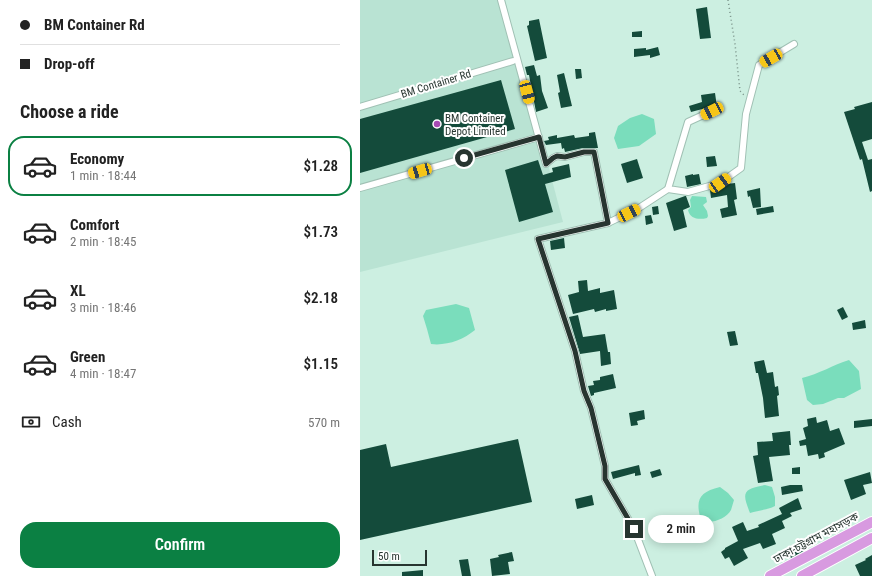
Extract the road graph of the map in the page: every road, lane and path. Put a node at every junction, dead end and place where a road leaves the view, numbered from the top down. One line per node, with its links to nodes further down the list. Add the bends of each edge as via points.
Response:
1 (501, 0): 8 (street)
2 (728, 0): 5 (path, via 740,91)
3 (794, 44): 5 (street, via 759,65)
4 (513, 61): 6 (street, BM Container Rd)
5 (750, 100): 10 (street, via 746,114 741,168 720,183 688,192)
6 (360, 107)
7 (712, 111): 10 (street, via 688,122)
8 (539, 137): 9 (street); 11 (street, via 546,164 557,156 594,152)
9 (360, 188)
10 (668, 189): 11 (street, via 639,208)
11 (608, 223): 14 (street, via 538,239 591,408 605,466 605,479 634,529)
12 (872, 522): 15 (highway, ঢাকা-চট্টগ্রাম মহাসড়ক)
13 (872, 538): 16 (highway)
14 (652, 576)
15 (770, 576)
16 (802, 576)

